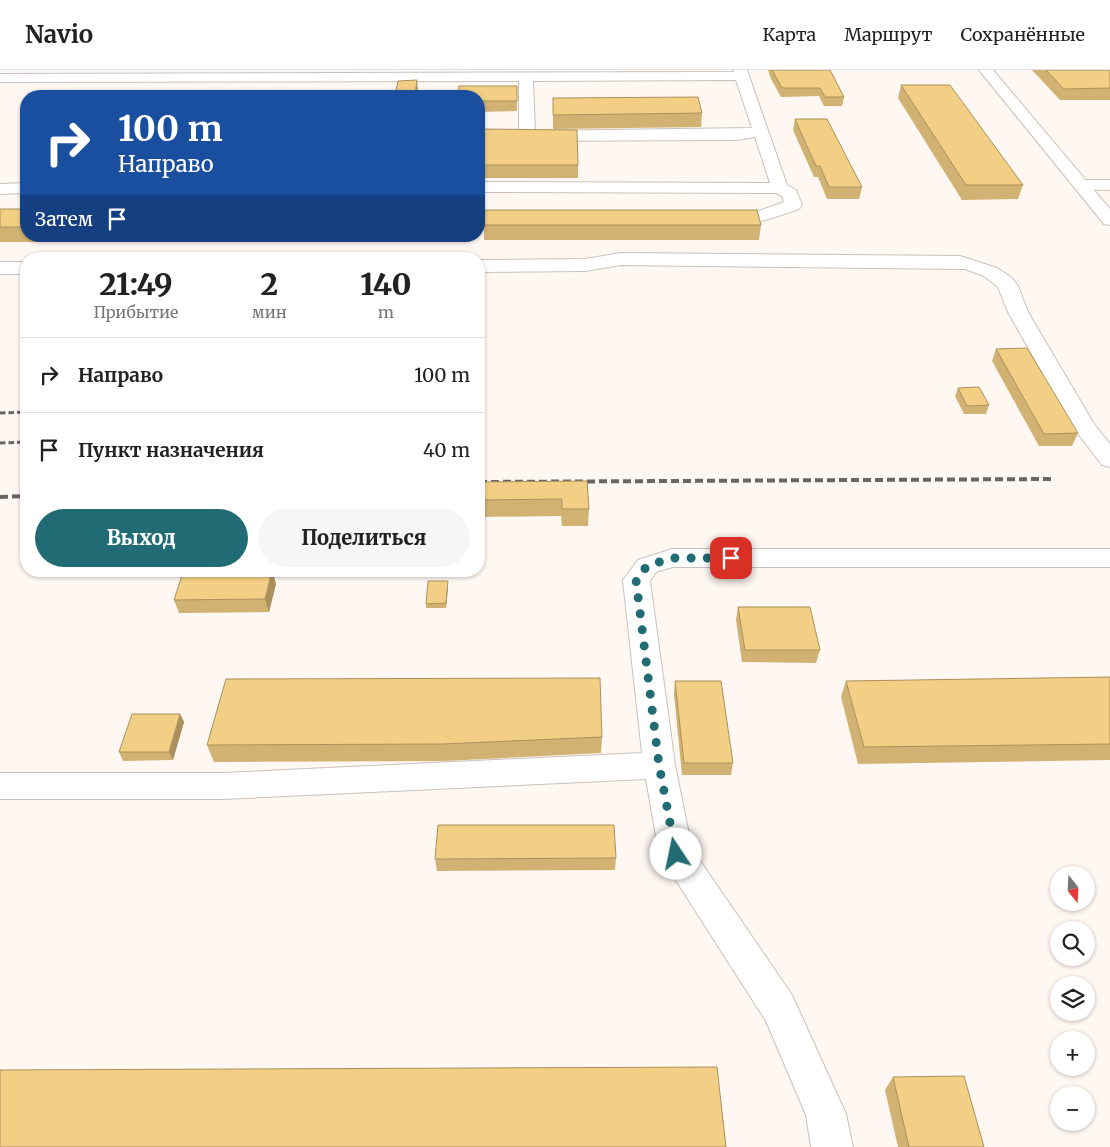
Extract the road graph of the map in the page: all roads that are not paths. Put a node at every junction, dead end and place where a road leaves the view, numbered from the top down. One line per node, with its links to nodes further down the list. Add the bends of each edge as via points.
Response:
1 (986, 70): 10 (main road)
2 (741, 73): 4 (main road); 7 (main road)
3 (201, 74): 4 (main road); 5 (main road); 6 (main road)
4 (526, 76): 9 (main road)
5 (0, 78)
6 (190, 90)
7 (762, 132): 9 (main road, via 736,135); 14 (main road)
8 (485, 136): 9 (main road)
9 (527, 136)
10 (1082, 185): 11 (main road); 19 (main road)
11 (1110, 186)
12 (485, 187): 14 (main road)
13 (20, 188): 15 (main road)
14 (780, 188): 18 (main road, via 790,194 793,205 755,218)
15 (0, 189)
16 (485, 218): 17 (main road)
17 (542, 218)
18 (706, 218)
19 (1110, 220)
20 (485, 266): 23 (main road, via 585,265 622,259 960,262 992,270 1015,294 1018,312 1084,427)
21 (0, 268): 22 (main road)
22 (20, 268)
23 (1110, 460)
24 (1110, 558): 25 (main road, via 672,558 647,566 636,580)
25 (659, 765): 26 (main road, via 223,786); 27 (main road, via 676,854 779,1008 826,1114)
26 (0, 786)
27 (832, 1147)

